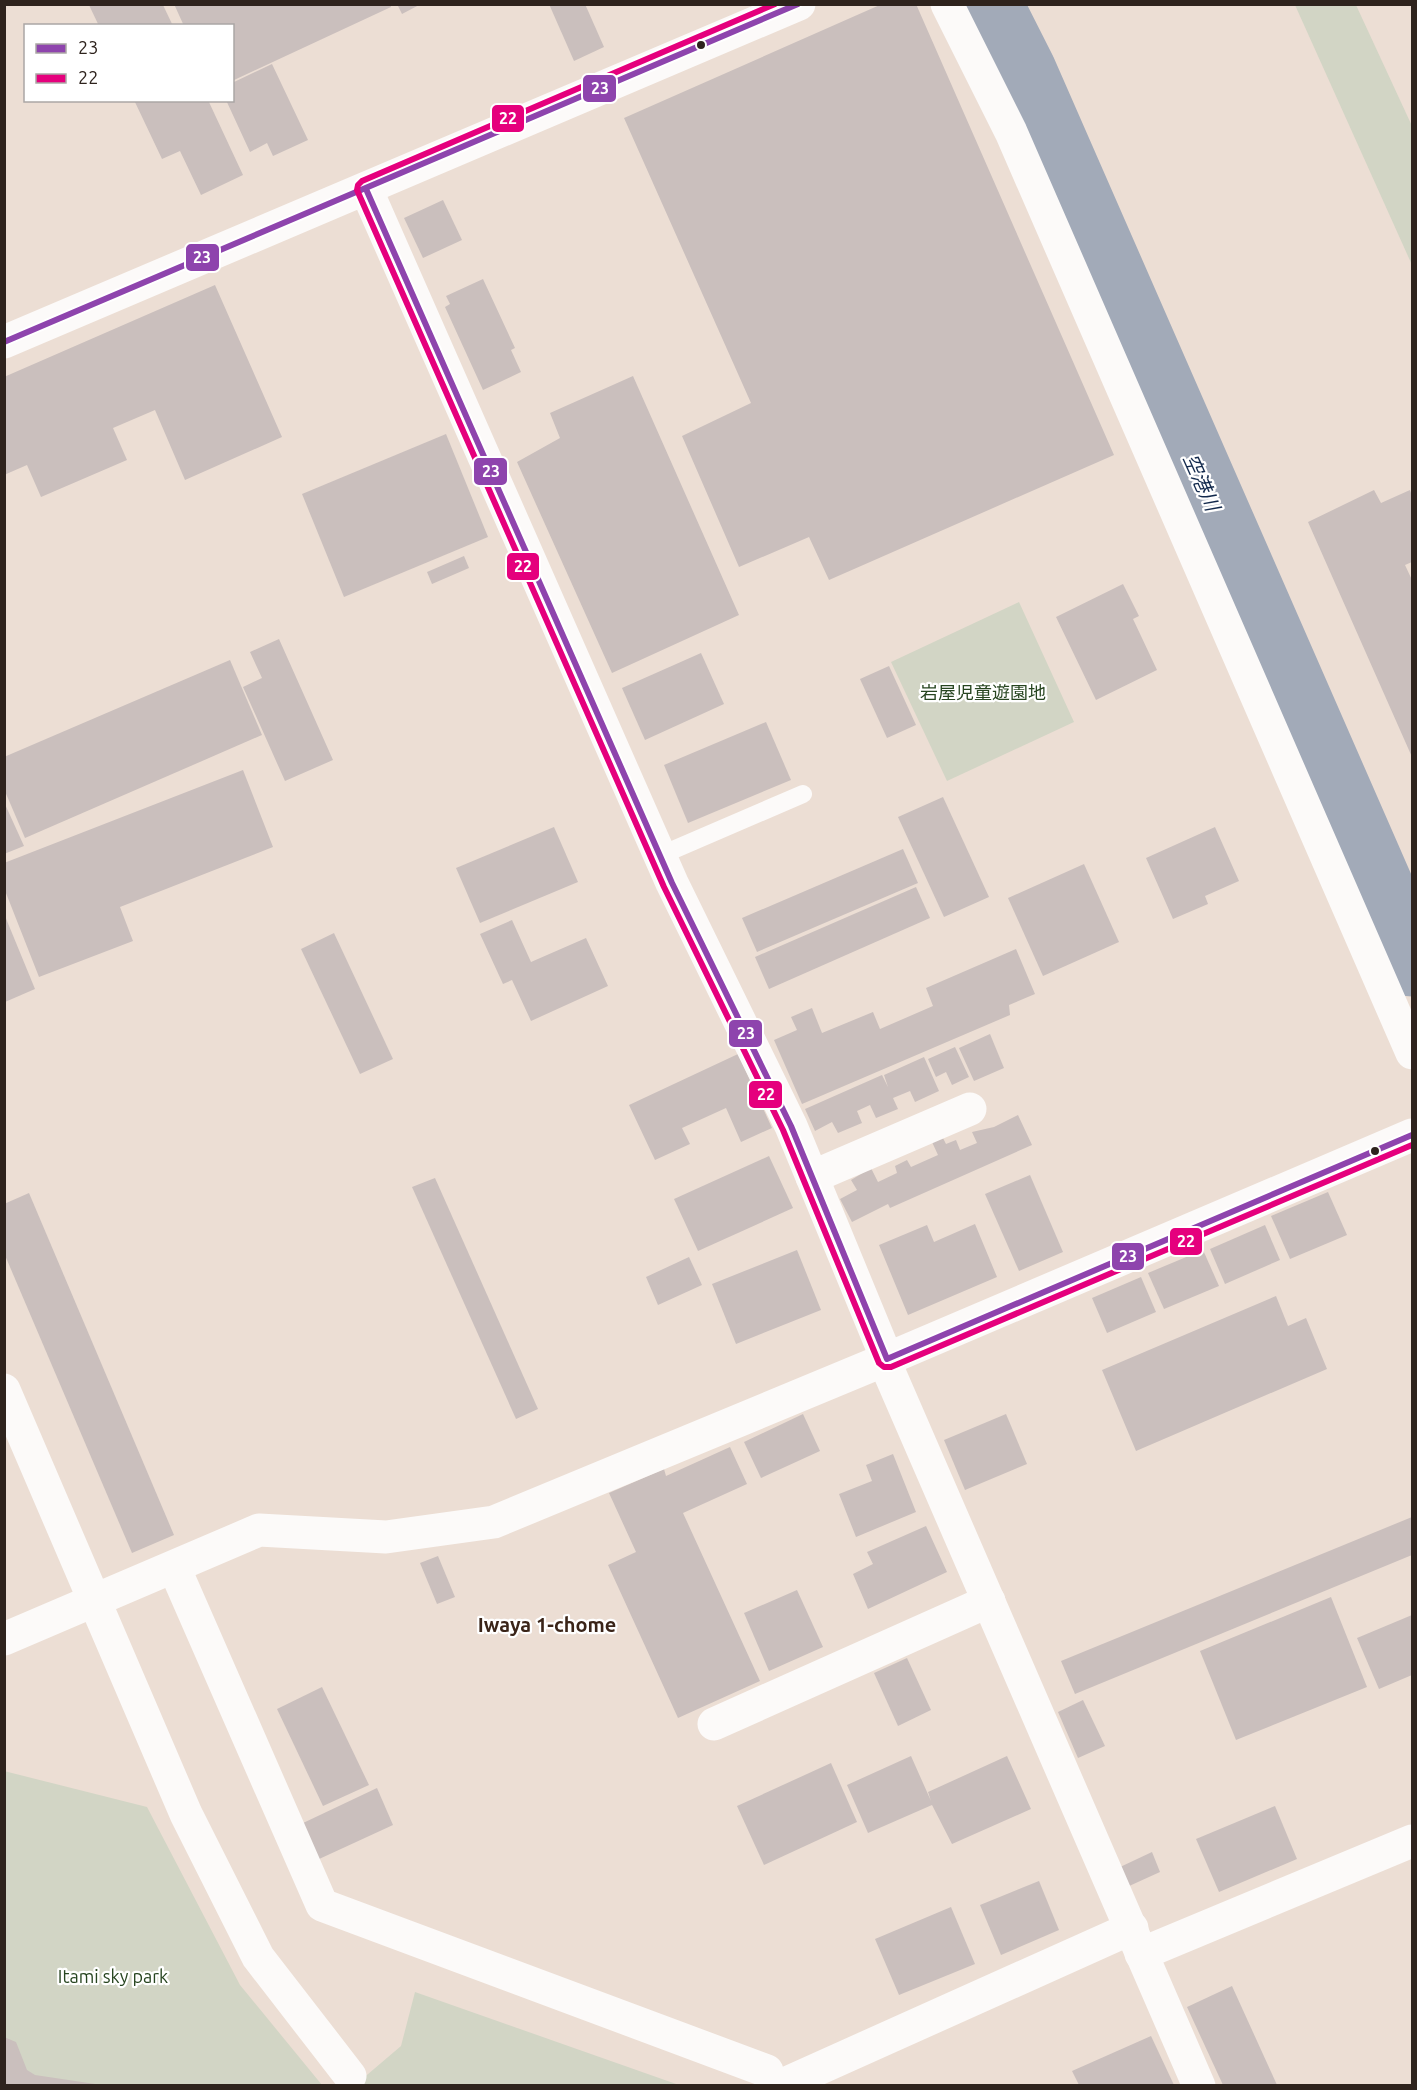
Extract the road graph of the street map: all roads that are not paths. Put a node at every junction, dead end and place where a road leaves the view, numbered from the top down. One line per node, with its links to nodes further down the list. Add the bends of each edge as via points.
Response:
1 (799, 4): 3 (street)
2 (947, 4): 7 (street, via 1015,143)
3 (366, 189): 4 (street); 6 (street)
4 (4, 342)
5 (803, 794): 6 (lane)
6 (660, 856): 10 (street)
7 (1413, 1053)
8 (970, 1109): 10 (street)
9 (1413, 1135): 11 (street)
10 (812, 1177): 11 (street)
11 (887, 1359): 13 (street, via 494,1522 386,1537 260,1530); 14 (street, via 890,1374)
12 (4, 1390): 15 (street)
13 (174, 1566): 15 (street); 21 (street, via 322,1905)
14 (989, 1601): 17 (street); 19 (street)
15 (94, 1602): 16 (street); 20 (street, via 186,1814 258,1957)
16 (4, 1639)
17 (714, 1724)
18 (1413, 1841): 19 (street)
19 (1136, 1941): 21 (street); 22 (street)
20 (350, 2076)
21 (773, 2078)
22 (1199, 2085)

